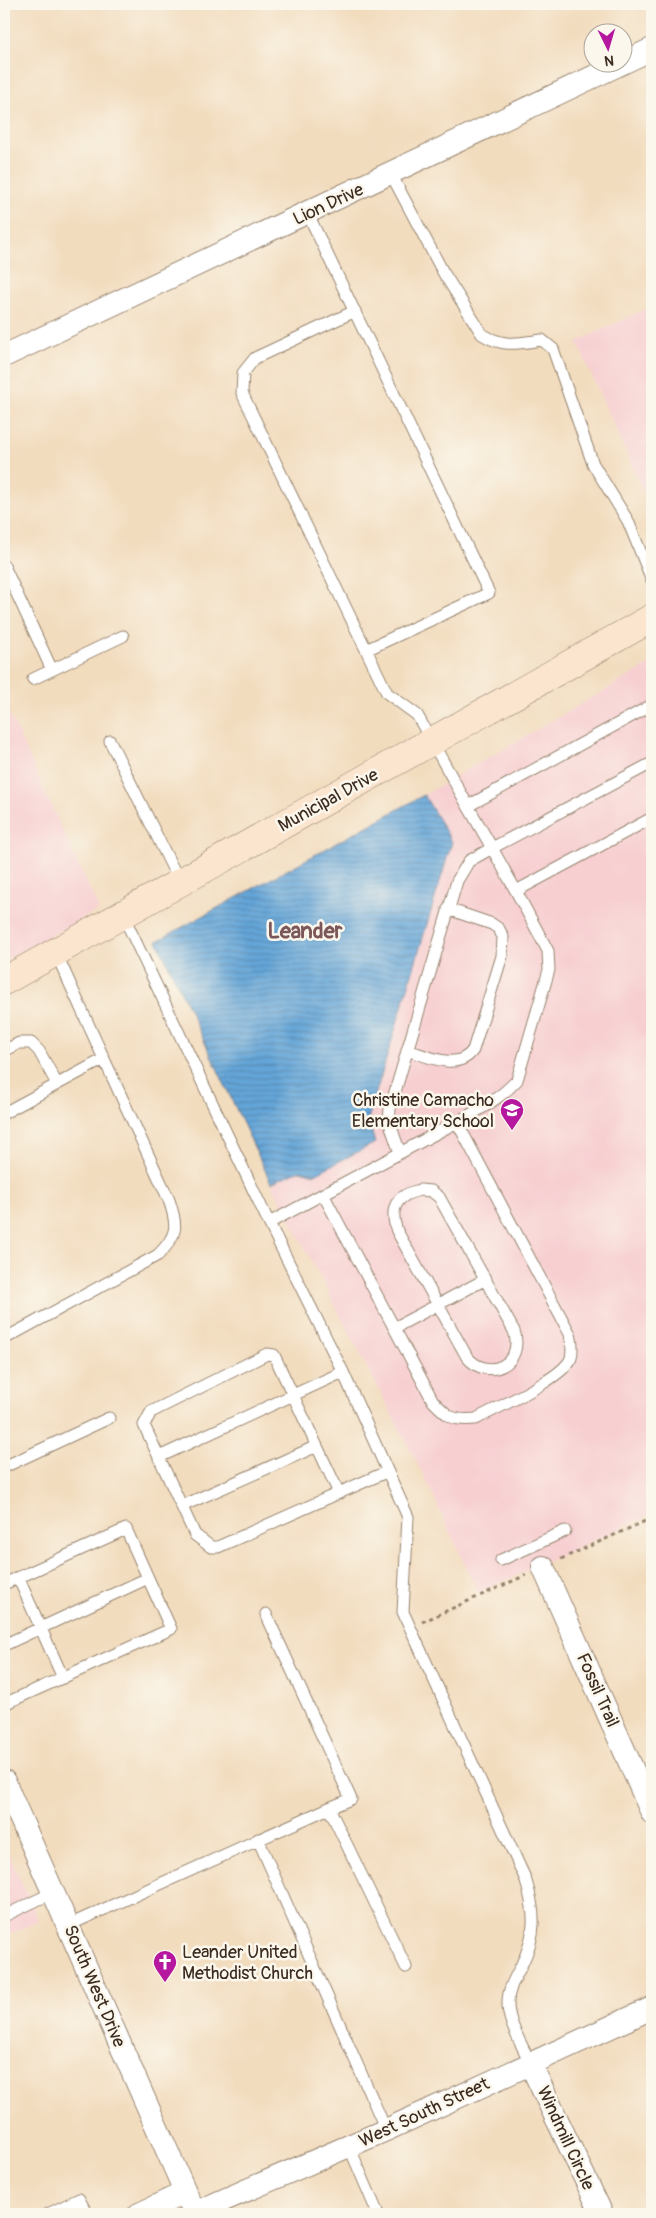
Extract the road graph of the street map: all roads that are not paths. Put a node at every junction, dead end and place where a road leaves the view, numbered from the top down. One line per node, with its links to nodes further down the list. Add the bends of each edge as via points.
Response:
1 (652, 49): 2 (street, Lion Drive)
2 (391, 174): 3 (street, Lion Drive); 7 (lane, via 443,272 482,334 511,345 542,340 553,349 593,464 628,521)
3 (308, 214): 4 (lane); 5 (street, Lion Drive)
4 (355, 311): 10 (lane, via 255,358 246,367 241,386); 10 (lane, via 489,593)
5 (4, 356)
6 (4, 566): 11 (lane)
7 (652, 580)
8 (652, 618): 15 (street, Municipal Drive)
9 (123, 636): 11 (lane)
10 (366, 650): 15 (lane, via 387,693 417,715)
11 (52, 670): 12 (lane)
12 (33, 679)
13 (652, 705): 17 (lane)
14 (110, 741): 20 (lane)
15 (433, 742): 17 (lane); 20 (street, Municipal Drive)
16 (652, 763): 19 (lane)
17 (468, 806): 19 (lane)
18 (652, 818): 21 (lane)
19 (492, 848): 21 (lane); 22 (lane, via 469,861 457,881)
20 (180, 883): 23 (street, Municipal Drive)
21 (516, 892): 31 (lane, via 548,951 549,970 517,1080 491,1104)
22 (448, 909): 26 (lane); 26 (lane, via 492,924 499,930 503,937 502,956 469,1055 457,1062 449,1062)
23 (123, 915): 24 (street, Municipal Drive); 34 (lane)
24 (56, 953): 25 (street, Municipal Drive); 28 (lane)
25 (5, 977)
26 (407, 1050): 32 (lane, via 389,1121)
27 (4, 1052): 29 (lane, via 19,1043 31,1043)
28 (104, 1059): 29 (lane); 38 (lane, via 169,1200 175,1230 170,1244 158,1255)
29 (57, 1084): 30 (lane)
30 (4, 1113)
31 (457, 1122): 32 (lane); 37 (lane, via 570,1334 573,1348 570,1360 558,1374 476,1419 449,1418 433,1401)
32 (400, 1153): 33 (lane)
33 (323, 1194): 34 (lane); 37 (lane)
34 (269, 1223): 39 (lane)
35 (486, 1280): 36 (lane); 36 (lane, via 517,1340 512,1360 503,1366 492,1369 473,1364); 36 (lane, via 438,1197 431,1191 408,1192 393,1209 393,1220)
36 (438, 1304): 37 (lane)
37 (394, 1328)
38 (4, 1339)
39 (343, 1372): 40 (lane); 45 (lane)
40 (293, 1395): 42 (lane); 43 (lane); 43 (lane, via 274,1355 267,1354 151,1412 144,1425)
41 (109, 1418): 44 (lane)
42 (317, 1446): 46 (lane); 47 (lane)
43 (159, 1457): 47 (lane)
44 (4, 1467)
45 (386, 1472): 46 (lane); 69 (lane, via 408,1517 403,1612 530,1894 534,1931 530,1947 510,1988 508,2001 509,2015)
46 (339, 1493): 47 (lane, via 218,1547 211,1547 196,1535)
47 (182, 1506)
48 (565, 1531): 49 (lane)
49 (533, 1546): 50 (lane); 51 (lane)
50 (501, 1560)
51 (543, 1568): 62 (street, Fossil Trail)
52 (18, 1578): 53 (lane, via 126,1530); 54 (lane); 56 (lane)
53 (148, 1578): 56 (lane); 58 (lane, via 171,1629)
54 (4, 1584)
55 (266, 1614): 61 (lane, via 351,1799)
56 (40, 1628): 57 (lane); 58 (lane)
57 (4, 1645)
58 (63, 1678): 59 (lane)
59 (4, 1704)
60 (4, 1781): 64 (street, South West Drive)
61 (329, 1808): 63 (lane); 67 (lane)
62 (652, 1813)
63 (258, 1839): 66 (lane); 70 (lane)
64 (54, 1892): 65 (lane); 66 (street, South West Drive)
65 (4, 1916)
66 (69, 1925): 72 (street, South West Drive)
67 (406, 1967)
68 (652, 2008): 69 (street, West South Street)
69 (530, 2063): 70 (street, West South Street); 78 (street, Windmill Circle)
70 (386, 2130): 71 (street, West South Street)
71 (349, 2146): 76 (street, West South Street); 77 (lane)
72 (184, 2192): 75 (street); 76 (street, South West Drive)
73 (48, 2214): 74 (lane, via 79,2199)
74 (87, 2214)
75 (139, 2214)
76 (195, 2214)
77 (378, 2214)
78 (602, 2214)

